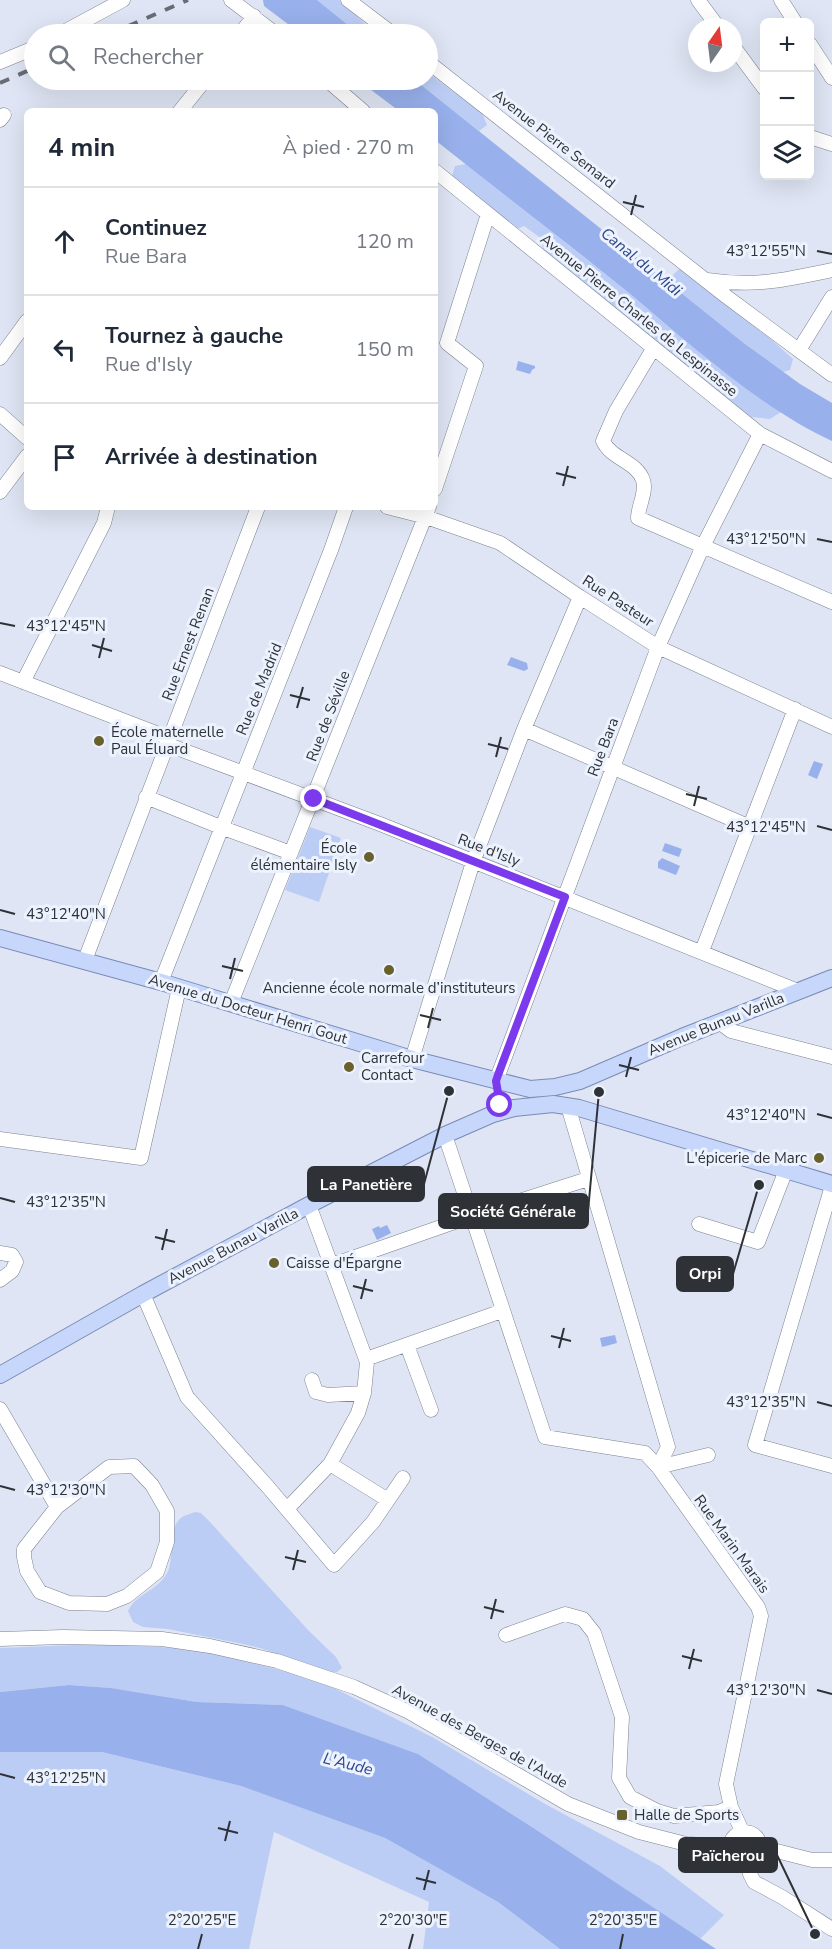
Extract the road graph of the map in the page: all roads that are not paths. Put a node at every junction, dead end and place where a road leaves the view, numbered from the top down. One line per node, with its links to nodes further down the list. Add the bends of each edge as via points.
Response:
1 (123, 0): 9 (street)
2 (231, 0): 6 (street)
3 (348, 0): 12 (street)
4 (698, 0): 7 (street)
5 (781, 0): 8 (street)
6 (254, 16): 10 (street); 11 (street)
7 (711, 18)
8 (792, 18)
9 (79, 24)
10 (248, 24)
11 (264, 24)
12 (380, 24)
13 (814, 50): 18 (street)
14 (24, 52): 16 (street)
15 (742, 58): 19 (street)
16 (0, 62)
17 (438, 70): 29 (street, Avenue Pierre Semard)
18 (832, 78)
19 (760, 81)
20 (197, 90): 22 (street)
21 (339, 90): 23 (street)
22 (182, 108)
23 (360, 108)
24 (814, 138): 25 (street)
25 (832, 144)
26 (438, 173): 27 (street, Avenue Pierre Charles de Lespinasse)
27 (488, 214): 32 (street, Avenue Pierre Charles de Lespinasse); 41 (street, via 447,343 476,366)
28 (832, 270): 29 (street, via 778,282 731,284)
29 (706, 279): 33 (street, Avenue Pierre Semard)
30 (832, 297): 33 (street)
31 (24, 325): 34 (street)
32 (653, 349): 37 (street, Avenue Pierre Charles de Lespinasse); 48 (street, via 603,441 606,448 636,468 643,481 638,518)
33 (799, 350): 35 (street, Avenue Pierre Semard)
34 (0, 358)
35 (832, 375)
36 (0, 414): 38 (street)
37 (760, 434): 40 (street, Avenue Pierre Charles de Lespinasse); 48 (street, Rue Bara)
38 (24, 435)
39 (24, 460): 42 (street)
40 (832, 471)
41 (438, 480)
42 (0, 492)
43 (107, 510): 53 (street)
44 (257, 510): 57 (street, Rue Ernest Renan)
45 (345, 510): 59 (street, Rue de Madrid)
46 (411, 510): 47 (street, Rue Pasteur)
47 (427, 512): 49 (street, Rue Pasteur, via 500,543); 61 (street, Rue de Séville)
48 (703, 546): 50 (street); 51 (street, Rue Bara)
49 (580, 597): 51 (street, Rue Pasteur); 56 (street)
50 (832, 602)
51 (658, 647): 54 (street, Rue Pasteur); 58 (street, Rue Bara)
52 (0, 674): 53 (street, Rue d'Isly)
53 (23, 682): 57 (street, Rue d'Isly)
54 (795, 709): 55 (street, Rue Pasteur); 62 (street)
55 (832, 727)
56 (524, 729): 58 (street); 65 (street)
57 (168, 741): 59 (street, Rue d'Isly); 60 (street, Rue Ernest Renan)
58 (612, 768): 62 (street); 66 (street, Rue Bara)
59 (243, 773): 61 (street, Rue d'Isly); 63 (street, Rue de Madrid)
60 (146, 797): 63 (street); 69 (street, Rue Ernest Renan)
61 (314, 799): 64 (street, Rue de Séville); 65 (street, Rue d'Isly)
62 (750, 827): 68 (street)
63 (223, 828): 64 (street); 71 (street, Rue de Madrid)
64 (291, 853): 74 (street, Rue de Séville)
65 (473, 862): 66 (street, Rue d'Isly); 77 (street)
66 (565, 897): 68 (street, Rue d'Isly); 78 (street, Rue Bara)
67 (0, 938): 69 (main road, Avenue du Docteur Henri Gout)
68 (702, 951): 73 (street, Rue d'Isly)
69 (85, 960): 71 (main road, Avenue du Docteur Henri Gout)
70 (832, 978): 73 (main road, Avenue Bunau Varilla)
71 (161, 982): 72 (main road, Avenue du Docteur Henri Gout)
72 (180, 988): 74 (main road, Avenue du Docteur Henri Gout); 83 (street, via 141,1158)
73 (798, 991): 75 (main road, Avenue Bunau Varilla)
74 (231, 1003): 77 (main road, Avenue du Docteur Henri Gout)
75 (719, 1022): 76 (street, via 732,1031); 79 (main road, Avenue Bunau Varilla)
76 (832, 1057)
77 (412, 1059): 78 (main road, Avenue du Docteur Henri Gout)
78 (496, 1081): 80 (main road); 80 (main road, Avenue Bunau Varilla)
79 (580, 1081): 80 (main road, Avenue Bunau Varilla, via 555,1087); 81 (main road)
80 (518, 1104): 81 (main road); 82 (main road, Avenue Bunau Varilla)
81 (573, 1107): 84 (main road); 85 (street)
82 (445, 1135): 87 (main road, Avenue Bunau Varilla); 88 (street)
83 (0, 1139)
84 (786, 1170): 86 (main road); 89 (street, via 758,1242)
85 (588, 1179): 88 (street); 107 (street, via 668,1446)
86 (832, 1185): 106 (street, via 755,1445)
87 (309, 1205): 91 (street); 93 (main road, Avenue Bunau Varilla)
88 (472, 1216): 91 (street); 94 (street)
89 (699, 1224)
90 (0, 1253): 92 (street, via 12,1255 16,1262)
91 (332, 1265): 96 (street)
92 (0, 1280)
93 (142, 1294): 97 (main road, Avenue Bunau Varilla); 111 (street, via 187,1396)
94 (502, 1311): 95 (street); 107 (street, Rue Marin Marais, via 545,1437 645,1453)
95 (407, 1345): 96 (street); 103 (street)
96 (366, 1359): 101 (street)
97 (21, 1363): 98 (main road, Avenue Bunau Varilla); 100 (main road, Avenue Bunau Varilla)
98 (0, 1374)
99 (312, 1380): 101 (street, via 316,1392)
100 (0, 1384)
101 (364, 1393): 105 (street, via 358,1413)
102 (0, 1409): 110 (street)
103 (431, 1410)
104 (708, 1455): 107 (street)
105 (330, 1464): 109 (street); 111 (street)
106 (832, 1466)
107 (658, 1467): 114 (street, Rue Marin Marais, via 761,1616 726,1784)
108 (403, 1478): 109 (street)
109 (388, 1500): 111 (street, via 334,1565)
110 (57, 1507): 110 (street, via 24,1549 27,1571 40,1592 69,1603 107,1604 127,1596 157,1572 167,1542 168,1511 134,1466 109,1467)
111 (288, 1509)
112 (506, 1635): 114 (street, via 565,1614 583,1619 594,1633 622,1717 619,1778 630,1797 674,1816 718,1812)
113 (0, 1639): 116 (street, Avenue des Berges de l'Aude, via 162,1639 278,1661 354,1687 409,1712 568,1804 639,1832 686,1844)
114 (731, 1806): 115 (street, Rue Marin Marais)
115 (742, 1831): 116 (street); 117 (street, via 754,1833)
116 (729, 1846): 119 (street, via 736,1860)
117 (761, 1847): 118 (street, via 812,1860); 119 (street, via 756,1857)
118 (832, 1860)
119 (747, 1862): 120 (street, via 754,1882)
120 (832, 1929)

